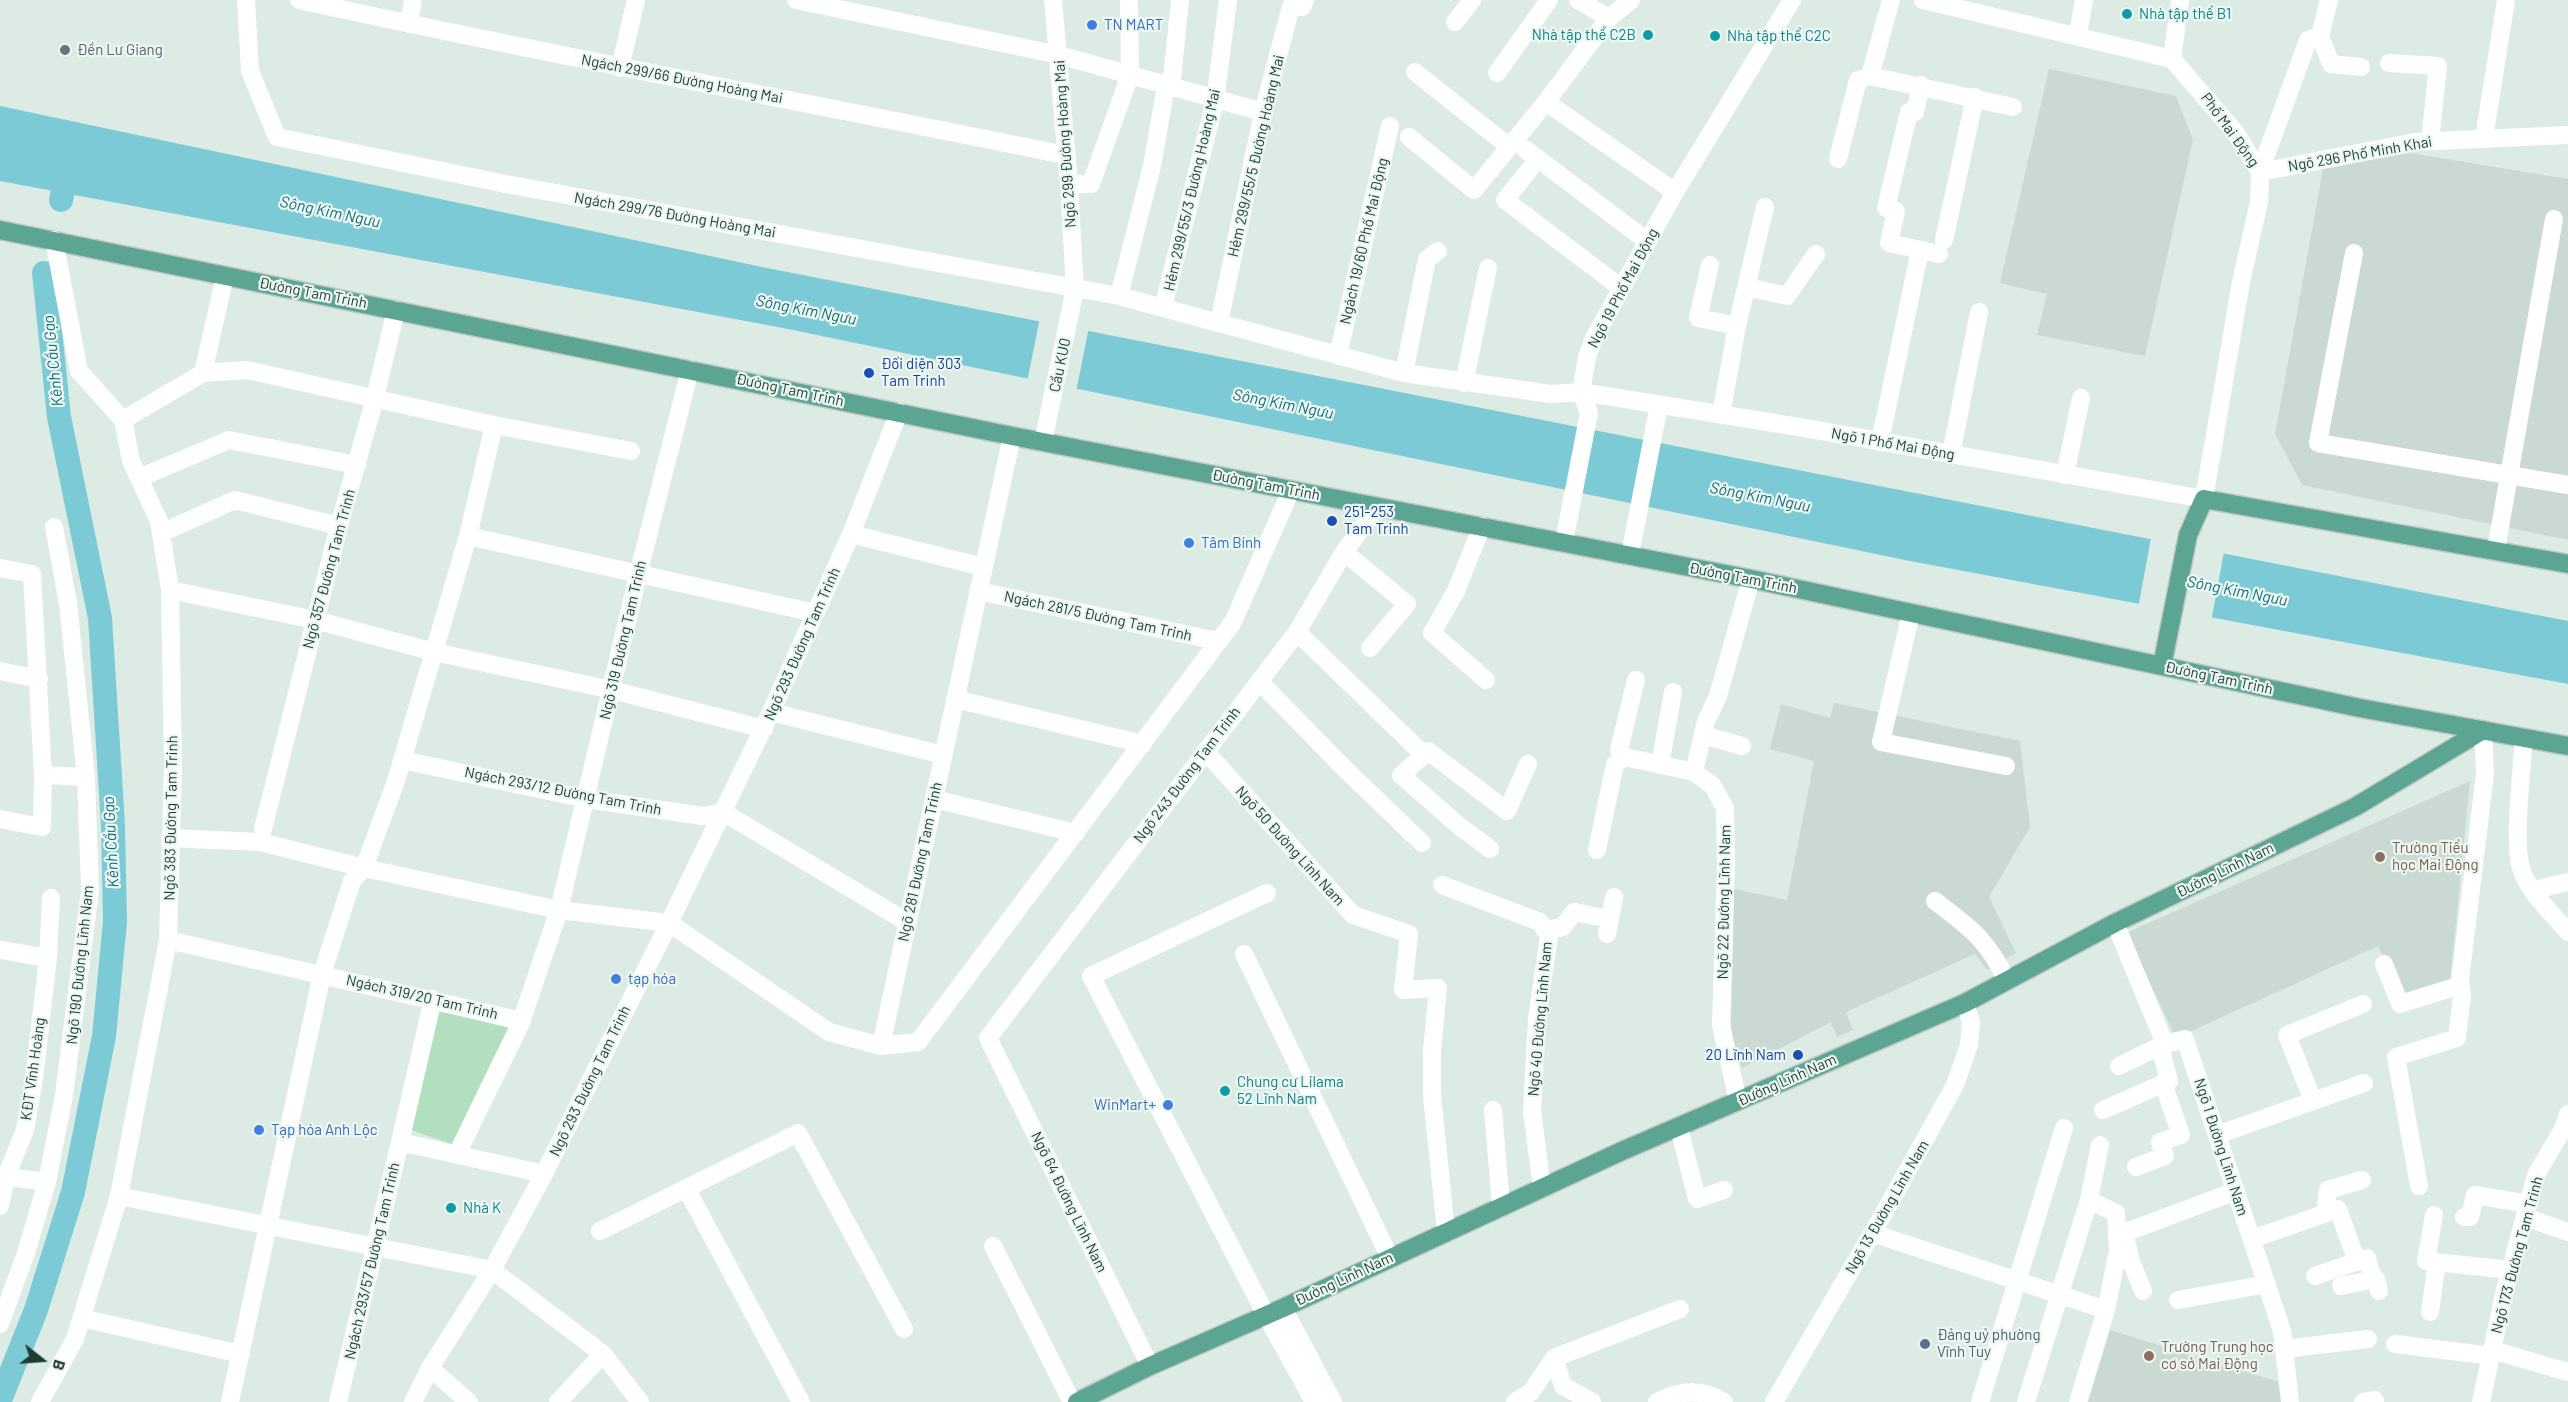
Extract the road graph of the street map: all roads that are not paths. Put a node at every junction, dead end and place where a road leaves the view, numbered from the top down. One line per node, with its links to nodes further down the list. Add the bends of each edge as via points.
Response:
1 (246, 0): 69 (street, Ngách 299/76 Đường Hoàng Mai, via 250,70 277,137 506,184)
2 (299, 0): 24 (street, Ngách 299/66 Đường Hoàng Mai)
3 (413, 0): 24 (street)
4 (636, 0): 31 (street)
5 (796, 0): 27 (street)
6 (1053, 0): 27 (street, Ngõ 299 Đường Hoàng Mai)
7 (1129, 0): 34 (street)
8 (1180, 0): 37 (street)
9 (1228, 0): 39 (street, Hẻm 299/55/3 Đường Hoàng Mai)
10 (1305, 0): 42 (street, Hẻm 299/55/5 Đường Hoàng Mai, via 1302,6 1291,7)
11 (1472, 0): 23 (street)
12 (1549, 0): 33 (street)
13 (1578, 0): 22 (street)
14 (1631, 0): 22 (street)
15 (1792, 0): 54 (street, Ngõ 19 Phố Mai Động)
16 (1891, 0): 35 (street)
17 (1923, 0): 25 (street)
18 (2084, 0): 25 (street)
19 (2180, 0): 28 (street)
20 (2329, 0): 26 (street)
21 (2506, 0): 46 (street, via 2507,30)
22 (1609, 18): 40 (street)
23 (1455, 22)
24 (409, 24): 31 (street, Ngách 299/66 Đường Hoàng Mai)
25 (2078, 35): 28 (street)
26 (2320, 36): 30 (street, via 2331,64); 52 (street, via 2308,40)
27 (1059, 55): 34 (street); 49 (street, Ngõ 299 Đường Hoàng Mai)
28 (2172, 59): 52 (street, Phố Mai Động, via 2235,132)
29 (2388, 63): 47 (street, via 2438,66)
30 (2361, 67)
31 (620, 68): 49 (street, Ngách 299/66 Đường Hoàng Mai)
32 (1415, 72): 48 (street)
33 (1497, 73)
34 (1130, 75): 37 (street); 53 (street, via 1091,184)
35 (1870, 76): 36 (street); 50 (street, via 1858,80)
36 (1921, 85): 38 (street); 60 (street, via 1915,112 1909,112 1886,208 1896,211 1889,243)
37 (1168, 87): 39 (street); 70 (street)
38 (1975, 97): 41 (street); 60 (street, via 1941,247)
39 (1215, 101): 42 (street); 71 (street, Hẻm 299/55/3 Đường Hoàng Mai)
40 (1546, 102): 48 (street); 54 (street)
41 (2013, 107)
42 (1263, 112): 74 (street, Hẻm 299/55/5 Đường Hoàng Mai)
43 (1390, 126): 76 (street, Ngách 19/60 Phố Mai Động)
44 (2568, 135): 46 (street, Ngõ 296 Phố Minh Khai)
45 (1409, 137): 48 (street, via 1474,189)
46 (2484, 138): 47 (street, Ngõ 296 Phố Minh Khai)
47 (2430, 141): 52 (street, Ngõ 296 Phố Minh Khai)
48 (1516, 148): 59 (street)
49 (1065, 155): 53 (street, Ngõ 299 Đường Hoàng Mai)
50 (1838, 159)
51 (1530, 169): 67 (street, via 1505,200)
52 (2260, 172): 100 (street, Phố Mai Động, via 2259,202 2241,282)
53 (1069, 184): 69 (street, Ngõ 299 Đường Hoàng Mai)
54 (1675, 192): 59 (street, Ngõ 19 Phố Mai Động)
55 (1765, 207): 68 (street)
56 (2554, 219): 96 (street)
57 (0, 230): 58 (main road, Đường Tam Trinh)
58 (54, 240): 66 (main road, Đường Tam Trinh); 87 (street, via 79,371)
59 (1647, 241): 67 (street, Ngõ 19 Phố Mai Động)
60 (1920, 250): 91 (street)
61 (1438, 251): 79 (street, via 1427,259)
62 (2354, 253): 96 (street, via 2318,443)
63 (1816, 254): 68 (street, via 1787,296)
64 (1710, 265): 75 (street, via 1698,318)
65 (1488, 268): 80 (street)
66 (225, 276): 72 (main road, Đường Tam Trinh); 78 (street)
67 (1620, 287): 81 (street, Ngõ 19 Phố Mai Động, via 1587,357)
68 (1747, 287): 75 (street)
69 (1075, 289): 70 (street, Ngách 299/76 Đường Hoàng Mai); 90 (street, Cầu KU0)
70 (1119, 296): 71 (street, Ngách 299/76 Đường Hoàng Mai)
71 (1163, 308): 74 (street, Ngách 299/76 Đường Hoàng Mai)
72 (396, 310): 77 (main road, Đường Tam Trinh); 82 (street, Ngõ 357 Đường Tam Trinh)
73 (1980, 312): 93 (street)
74 (1219, 323): 76 (street, Ngách 299/76 Đường Hoàng Mai)
75 (1737, 326): 86 (street)
76 (1338, 356): 79 (street)
77 (690, 370): 85 (main road, Đường Tam Trinh); 115 (street, Ngõ 319 Đường Tam Trinh)
78 (203, 373): 82 (street, via 247,370); 87 (street)
79 (1404, 373): 80 (street)
80 (1464, 383): 81 (street, via 1551,394)
81 (1581, 392): 84 (street, Ngõ 1 Phố Mai Động); 108 (street, via 1589,413)
82 (375, 398): 88 (street); 94 (street, Ngõ 357 Đường Tam Trinh)
83 (2081, 398): 95 (street)
84 (1659, 405): 86 (street, Ngõ 1 Phố Mai Động); 111 (street)
85 (899, 412): 89 (main road, Đường Tam Trinh); 106 (street, Ngõ 293 Đường Tam Trinh)
86 (1721, 415): 91 (street, Ngõ 1 Phố Mai Động)
87 (123, 420): 97 (street, Ngõ 383 Đường Tam Trinh, via 131,461)
88 (494, 425): 92 (street); 107 (street)
89 (1011, 436): 90 (main road, Đường Tam Trinh); 113 (street, Ngõ 281 Đường Tam Trinh)
90 (1043, 442): 99 (main road, Đường Tam Trinh)
91 (1880, 442): 93 (street, Ngõ 1 Phố Mai Động)
92 (631, 451)
93 (1951, 455): 95 (street, Ngõ 1 Phố Mai Động)
94 (357, 465): 97 (street, via 229,440); 104 (street, Ngõ 357 Đường Tam Trinh)
95 (2065, 475): 100 (street, Ngõ 1 Phố Mai Động)
96 (2509, 475): 98 (street); 109 (street)
97 (139, 478): 105 (street, Ngõ 383 Đường Tam Trinh)
98 (2568, 485)
99 (1291, 490): 101 (main road, Đường Tam Trinh); 123 (street, via 1233,622)
100 (2204, 499): 109 (main road); 126 (main road, via 2188,535)
101 (1377, 507): 102 (main road, Đường Tam Trinh); 110 (street, Ngõ 243 Đường Tam Trinh)
102 (1482, 525): 108 (main road, Đường Tam Trinh); 129 (street, via 1456,591 1432,633)
103 (54, 526): 152 (street, Ngõ 190 Đường Lĩnh Nam, via 68,603)
104 (339, 526): 105 (street, via 235,500); 121 (street, Ngõ 357 Đường Tam Trinh)
105 (161, 533): 117 (street, Ngõ 383 Đường Tam Trinh)
106 (851, 534): 113 (street); 119 (street, Ngõ 293 Đường Tam Trinh)
107 (468, 536): 115 (street); 125 (street)
108 (1564, 542): 111 (main road, Đường Tam Trinh)
109 (2496, 550): 112 (main road)
110 (1344, 552): 122 (street, Ngõ 243 Đường Tam Trinh); 124 (street, via 1407,604)
111 (1630, 555): 116 (main road, Đường Tam Trinh)
112 (2568, 564)
113 (983, 567): 118 (street, Ngõ 281 Đường Tam Trinh)
114 (0, 568): 128 (street, via 32,574)
115 (638, 574): 119 (street); 132 (street, Ngõ 319 Đường Tam Trinh)
116 (1751, 579): 120 (main road, Đường Tam Trinh); 137 (street)
117 (170, 590): 121 (street); 159 (street, Ngõ 383 Đường Tam Trinh)
118 (978, 591): 123 (street, Ngách 281/5 Đường Tam Trinh); 134 (street, Ngõ 281 Đường Tam Trinh)
119 (815, 613): 135 (street, Ngõ 293 Đường Tam Trinh)
120 (1911, 613): 126 (main road, Đường Tam Trinh); 149 (street, via 1881,742)
121 (315, 620): 125 (street); 157 (street, Ngõ 357 Đường Tam Trinh)
122 (1297, 632): 131 (street, Ngõ 243 Đường Tam Trinh); 144 (street)
123 (1218, 641): 139 (street)
124 (1370, 648)
125 (434, 652): 132 (street); 146 (street)
126 (2162, 666): 136 (main road, Đường Tam Trinh)
127 (0, 671): 128 (street)
128 (39, 679): 151 (street)
129 (1486, 680)
130 (1636, 680): 145 (street, via 1619,750)
131 (1259, 681): 142 (street, Ngõ 243 Đường Tam Trinh); 160 (street)
132 (612, 690): 135 (street); 153 (street, Ngõ 319 Đường Tam Trinh)
133 (1673, 692): 148 (street)
134 (955, 699): 139 (street); 143 (street, Ngõ 281 Đường Tam Trinh)
135 (768, 720): 143 (street); 155 (street, Ngõ 293 Đường Tam Trinh)
136 (2483, 730): 138 (main road, Đường Tam Trinh); 174 (main road, Đường Lĩnh Nam, via 2355,807); 184 (street, via 2485,774)
137 (1703, 735): 140 (street); 150 (street)
138 (2524, 738): 141 (main road, Đường Tam Trinh); 166 (street, via 2519,843 2521,868)
139 (1143, 744): 158 (street)
140 (1742, 746)
141 (2568, 746)
142 (1205, 752): 189 (street, Ngõ 243 Đường Tam Trinh); 226 (street, Ngõ 50 Đường Lĩnh Nam, via 1353,915 1409,934 1403,990 1437,988 1432,1096)
143 (943, 754): 154 (street, Ngõ 281 Đường Tam Trinh)
144 (1424, 755): 147 (street, via 1428,751 1507,811); 161 (street, via 1401,775)
145 (1625, 757): 148 (street); 162 (street, via 1615,764)
146 (402, 760): 153 (street, Ngách 293/12 Đường Tam Trinh); 163 (street)
147 (1528, 764)
148 (1660, 765): 150 (street)
149 (2006, 766)
150 (1694, 772): 195 (street, Ngõ 22 Đường Lĩnh Nam, via 1713,786 1725,808 1721,1025)
151 (43, 775): 152 (street); 156 (street, via 42,827)
152 (86, 777): 210 (street, Ngõ 190 Đường Lĩnh Nam, via 90,890 64,1095)
153 (585, 799): 155 (street, Ngách 293/12 Đường Tam Trinh, via 703,816); 171 (street, Ngõ 319 Đường Tam Trinh)
154 (934, 799): 158 (street); 172 (street, Ngõ 281 Đường Tam Trinh)
155 (723, 812): 172 (street); 173 (street, Ngõ 293 Đường Tam Trinh)
156 (0, 819)
157 (263, 829)
158 (1076, 833): 191 (street, via 918,1042)
159 (170, 838): 163 (street, via 260,842); 177 (street, Ngõ 383 Đường Tam Trinh)
160 (1422, 843)
161 (1490, 849)
162 (1598, 850)
163 (364, 868): 171 (street); 182 (street, via 352,881)
164 (2568, 882): 166 (street)
165 (1442, 885): 175 (street, Ngõ 40 Đường Lĩnh Nam, via 1540,922)
166 (2534, 890): 176 (street)
167 (1267, 893): 246 (street, via 1091,976)
168 (1614, 897): 175 (street, via 1608,927 1574,912 1563,927)
169 (51, 898): 180 (street, KĐT Vĩnh Hoàng)
170 (1935, 902): 183 (street, via 1979,935)
171 (559, 910): 173 (street); 188 (street, Ngõ 319 Đường Tam Trinh)
172 (907, 922): 191 (street, Ngõ 281 Đường Tam Trinh)
173 (669, 923): 191 (street, via 829,1032); 207 (street, Ngõ 293 Đường Tam Trinh)
174 (2115, 923): 183 (main road, Đường Lĩnh Nam); 190 (street)
175 (1545, 930): 213 (street, Ngõ 40 Đường Lĩnh Nam, via 1549,936 1537,1019 1532,1111)
176 (2568, 932)
177 (168, 940): 182 (street, Ngách 319/20 Tam Trinh); 216 (street, Ngõ 383 Đường Tam Trinh)
178 (0, 950): 180 (street)
179 (1244, 954): 232 (street)
180 (48, 958): 208 (street, KĐT Vĩnh Hoàng, via 25,1130)
181 (2384, 964): 184 (street, via 2400,1004)
182 (322, 974): 185 (street, Ngách 319/20 Tam Trinh); 224 (street)
183 (2006, 979): 186 (main road, Đường Lĩnh Nam)
184 (2461, 983): 211 (street, via 2457,1038 2396,1057)
185 (433, 999): 188 (street, Ngách 319/20 Tam Trinh); 203 (street)
186 (1965, 1003): 195 (main road, Đường Lĩnh Nam); 228 (street, Ngõ 13 Đường Lĩnh Nam, via 1971,1022 1969,1045 1955,1085)
187 (2363, 1004): 196 (street, via 2287,1035)
188 (522, 1021): 205 (street, Ngõ 319 Đường Tam Trinh)
189 (988, 1038): 258 (street, Ngõ 64 Đường Lĩnh Nam)
190 (2163, 1045): 192 (street); 193 (street, via 2169,1081); 202 (street, Ngõ 1 Đường Lĩnh Nam, via 2185,1038)
191 (881, 1046)
192 (2119, 1066)
193 (2163, 1083): 198 (street); 206 (street, via 2181,1135 2160,1142 2165,1156)
194 (2364, 1083): 196 (street)
195 (1738, 1101): 200 (main road, Đường Lĩnh Nam)
196 (2313, 1101): 202 (street)
197 (1493, 1110): 219 (street)
198 (2103, 1110)
199 (2566, 1125): 220 (street, Ngõ 173 Đường Tam Trinh, via 2536,1175)
200 (1678, 1128): 213 (main road, Đường Lĩnh Nam); 214 (street, via 1697,1199)
201 (2064, 1128): 238 (street)
202 (2217, 1135): 215 (street, Ngõ 1 Đường Lĩnh Nam)
203 (400, 1142): 205 (street, Ngách 293/57 Đường Tam Trinh); 231 (street, Ngách 293/57 Đường Tam Trinh)
204 (2100, 1145): 217 (street)
205 (457, 1154): 207 (street, Ngách 293/57 Đường Tam Trinh)
206 (2136, 1167)
207 (544, 1174): 235 (street, Ngõ 293 Đường Tam Trinh)
208 (3, 1176): 210 (street); 218 (street, KĐT Vĩnh Hoàng)
209 (2362, 1180): 221 (street, via 2328,1190)
210 (47, 1182): 249 (street, Ngõ 190 Đường Lĩnh Nam)
211 (2419, 1186)
212 (686, 1188): 225 (street); 250 (street, via 798,1133); 268 (street)
213 (1542, 1188): 219 (main road, Đường Lĩnh Nam)
214 (1724, 1190)
215 (2236, 1191): 229 (street, Ngõ 1 Đường Lĩnh Nam); 241 (street, via 2124,1233)
216 (119, 1196): 224 (street); 248 (street, Ngõ 383 Đường Tam Trinh)
217 (2089, 1200): 242 (street); 245 (street, via 2116,1213 2118,1251)
218 (0, 1206)
219 (1501, 1206): 226 (main road, Đường Lĩnh Nam)
220 (2527, 1210): 223 (street, via 2475,1195 2470,1217); 227 (street); 236 (street, Ngõ 173 Đường Tam Trinh)
221 (2325, 1212): 229 (street); 233 (street, via 2338,1209)
222 (2434, 1215): 234 (street, via 2426,1261)
223 (2464, 1217)
224 (268, 1224): 231 (street); 255 (street)
225 (600, 1230)
226 (1446, 1231): 232 (main road, Đường Lĩnh Nam)
227 (2568, 1232)
228 (1872, 1233): 238 (street); 277 (street, Ngõ 13 Đường Lĩnh Nam)
229 (2252, 1239): 239 (street, Ngõ 1 Đường Lĩnh Nam)
230 (993, 1246): 269 (street)
231 (376, 1248): 235 (street); 263 (street, Ngách 293/57 Đường Tam Trinh)
232 (1389, 1258): 246 (main road, Đường Lĩnh Nam)
233 (2357, 1262): 237 (street); 240 (street, via 2367,1258 2376,1285)
234 (2437, 1262): 236 (street); 247 (street)
235 (492, 1270): 256 (street); 259 (street, Ngõ 293 Đường Tam Trinh)
236 (2510, 1270): 254 (street, Ngõ 173 Đường Tam Trinh)
237 (2315, 1276)
238 (2017, 1280): 242 (street); 278 (street)
239 (2267, 1284): 243 (street); 253 (street, Ngõ 1 Đường Lĩnh Nam)
240 (2341, 1286)
241 (2143, 1291)
242 (2058, 1294): 245 (street); 279 (street)
243 (2178, 1300)
244 (1680, 1309): 257 (street)
245 (2106, 1310): 280 (street)
246 (1274, 1312): 258 (main road, Đường Lĩnh Nam); 271 (street); 272 (street)
247 (2430, 1312)
248 (81, 1318): 255 (street); 261 (street, Ngõ 383 Đường Tam Trinh, via 75,1339)
249 (0, 1324)
250 (904, 1329)
251 (2368, 1340): 253 (street)
252 (2395, 1344): 254 (street)
253 (2284, 1349): 281 (street, Ngõ 1 Đường Lĩnh Nam)
254 (2492, 1353): 260 (street); 282 (street, Ngõ 173 Đường Tam Trinh)
255 (242, 1354): 262 (street)
256 (603, 1354): 266 (street); 267 (street)
257 (1554, 1358): 273 (street, via 1531,1392); 274 (street, via 1563,1386)
258 (1150, 1366): 270 (main road, Đường Lĩnh Nam)
259 (430, 1368): 264 (street, Ngõ 293 Đường Tam Trinh); 265 (street)
260 (2568, 1372)
261 (40, 1402)
262 (230, 1402)
263 (338, 1402)
264 (413, 1402)
265 (469, 1402)
266 (558, 1402)
267 (640, 1402)
268 (801, 1402)
269 (1072, 1402)
270 (1077, 1402)
271 (1314, 1402)
272 (1333, 1402)
273 (1515, 1402)
274 (1592, 1402)
275 (1657, 1402): 276 (street, via 1677,1394 1698,1392)
276 (1724, 1402)
277 (1774, 1402)
278 (1980, 1402)
279 (2026, 1402)
280 (2078, 1402)
281 (2290, 1402)
282 (2481, 1402)

